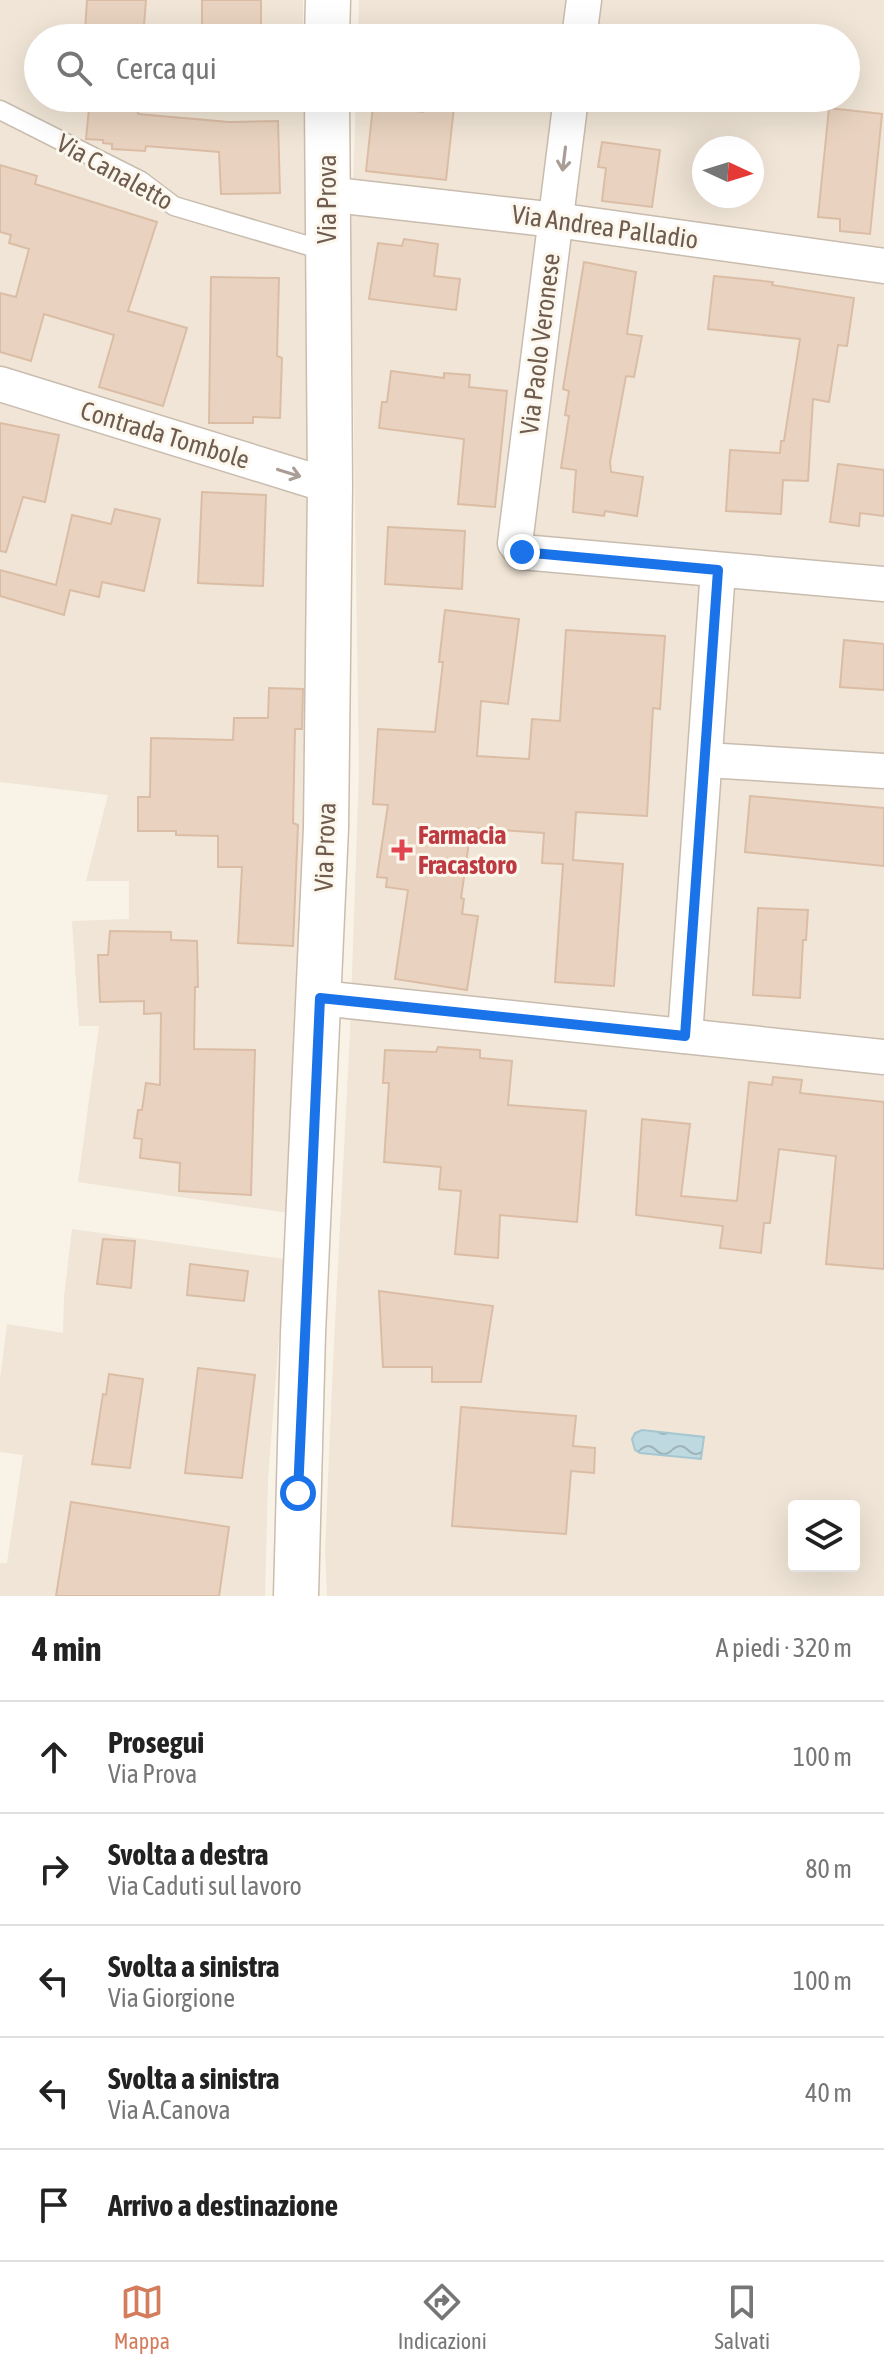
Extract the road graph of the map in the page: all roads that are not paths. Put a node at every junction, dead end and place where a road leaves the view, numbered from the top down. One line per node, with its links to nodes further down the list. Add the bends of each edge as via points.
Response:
1 (328, 0): 3 (main road)
2 (584, 0): 4 (street)
3 (327, 24)
4 (581, 24)
5 (0, 110): 10 (lane, Via Canaletto, via 141,181 174,206)
6 (327, 112): 8 (main road, Via Prova)
7 (569, 112): 9 (street, Via Paolo Veronese, one-way to 9)
8 (326, 194): 9 (street, Via Andrea Palladio); 10 (main road, Via Prova)
9 (556, 220): 11 (street, Via Andrea Palladio); 14 (street, Via Paolo Veronese, via 515,543 522,552)
10 (326, 251): 13 (main road, Via Prova)
11 (884, 266)
12 (0, 384): 13 (street, Contrada Tombole, one-way to 13)
13 (330, 486): 18 (main road, Via Prova)
14 (718, 570): 15 (street); 16 (street)
15 (884, 584)
16 (706, 760): 17 (street); 19 (street)
17 (884, 771)
18 (320, 998): 19 (street); 21 (main road, Via Prova)
19 (685, 1036): 20 (street)
20 (884, 1057)
21 (296, 1596)

